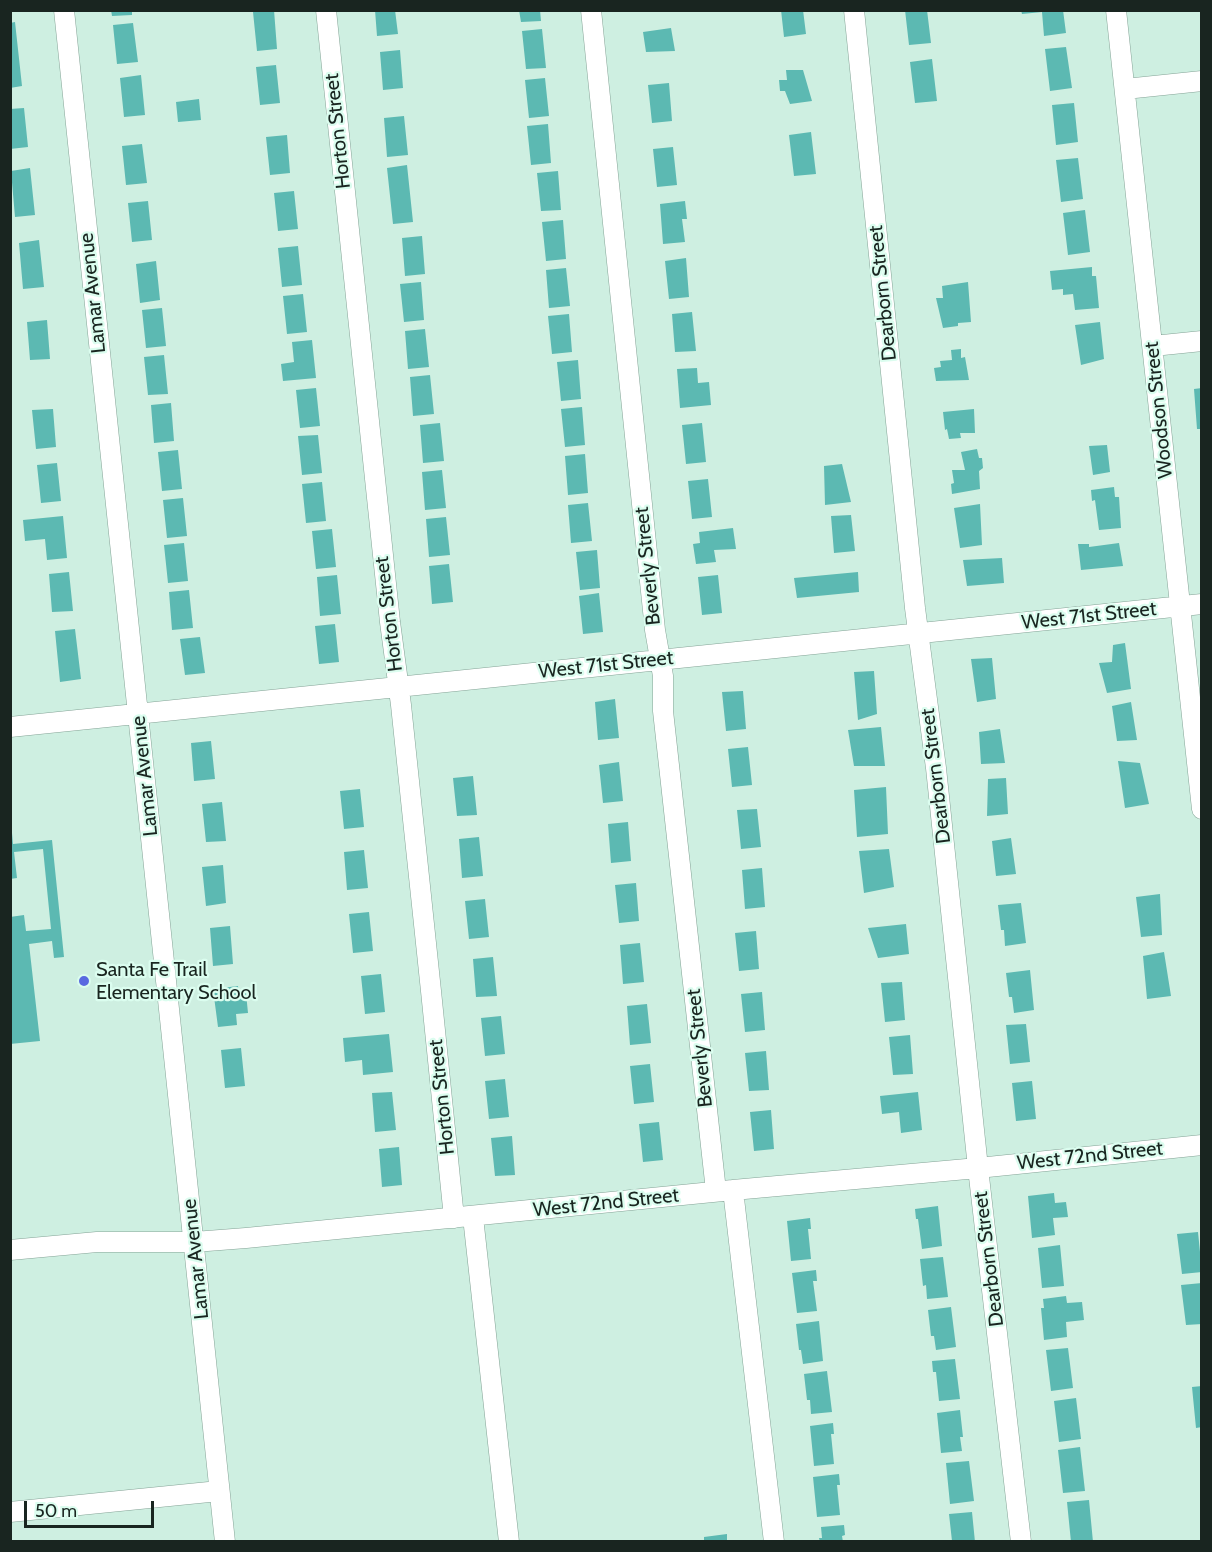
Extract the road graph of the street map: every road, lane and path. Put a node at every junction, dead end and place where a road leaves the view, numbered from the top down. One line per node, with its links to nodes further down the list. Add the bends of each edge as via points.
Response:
1 (64, 10): 15 (street, Lamar Avenue)
2 (326, 10): 14 (street, Horton Street)
3 (591, 10): 13 (street, Beverly Street)
4 (854, 10): 12 (street, Dearborn Street)
5 (1116, 10): 7 (street, Woodson Street)
6 (1202, 81): 7 (street)
7 (1125, 89): 9 (street, Woodson Street)
8 (1202, 341): 9 (street)
9 (1153, 346): 11 (street, Woodson Street)
10 (1202, 604): 11 (street, West 71st Street)
11 (1179, 607): 12 (street, West 71st Street); 17 (street, Woodson Street)
12 (919, 633): 13 (street, West 71st Street); 19 (street, Dearborn Street)
13 (660, 660): 14 (street, West 71st Street); 20 (street, Beverly Street, via 664,723)
14 (398, 687): 15 (street, West 71st Street); 21 (street, Horton Street)
15 (138, 714): 16 (street, West 71st Street); 22 (street, Lamar Avenue)
16 (10, 727)
17 (1202, 809)
18 (1202, 1145): 19 (street, West 72nd Street)
19 (978, 1168): 20 (street, West 72nd Street); 29 (street, Dearborn Street)
20 (725, 1191): 21 (street, West 72nd Street); 28 (street, Beverly Street)
21 (463, 1217): 22 (street, West 72nd Street); 27 (street, Horton Street)
22 (194, 1242): 23 (street, West 72nd Street, via 97,1242); 24 (street, Lamar Avenue)
23 (10, 1251)
24 (219, 1491): 25 (street); 26 (street, Lamar Avenue)
25 (10, 1512)
26 (225, 1542)
27 (509, 1542)
28 (774, 1542)
29 (1021, 1542)

